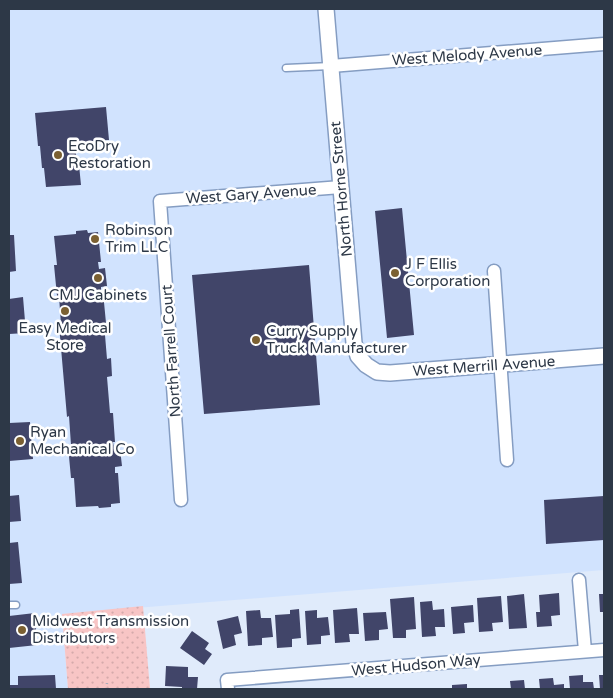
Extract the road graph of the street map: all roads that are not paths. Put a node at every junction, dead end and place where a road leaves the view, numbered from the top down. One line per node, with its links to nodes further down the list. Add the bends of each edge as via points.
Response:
1 (326, 9): 3 (street, North Horne Street)
2 (604, 44): 3 (street, West Melody Avenue)
3 (331, 66): 4 (lane); 5 (street, North Horne Street)
4 (286, 68)
5 (341, 187): 6 (street, West Gary Avenue); 10 (street, North Horne Street, via 354,343)
6 (160, 201): 12 (street, North Farrell Court)
7 (494, 271): 9 (street)
8 (604, 356): 9 (street, West Merrill Avenue)
9 (501, 364): 10 (street, West Merrill Avenue, via 390,373 377,372); 11 (street)
10 (366, 366)
11 (507, 460)
12 (181, 500)
13 (579, 580): 15 (street)
14 (604, 650): 15 (street, West Hudson Way)
15 (585, 651): 16 (street, West Hudson Way)
16 (227, 685)

